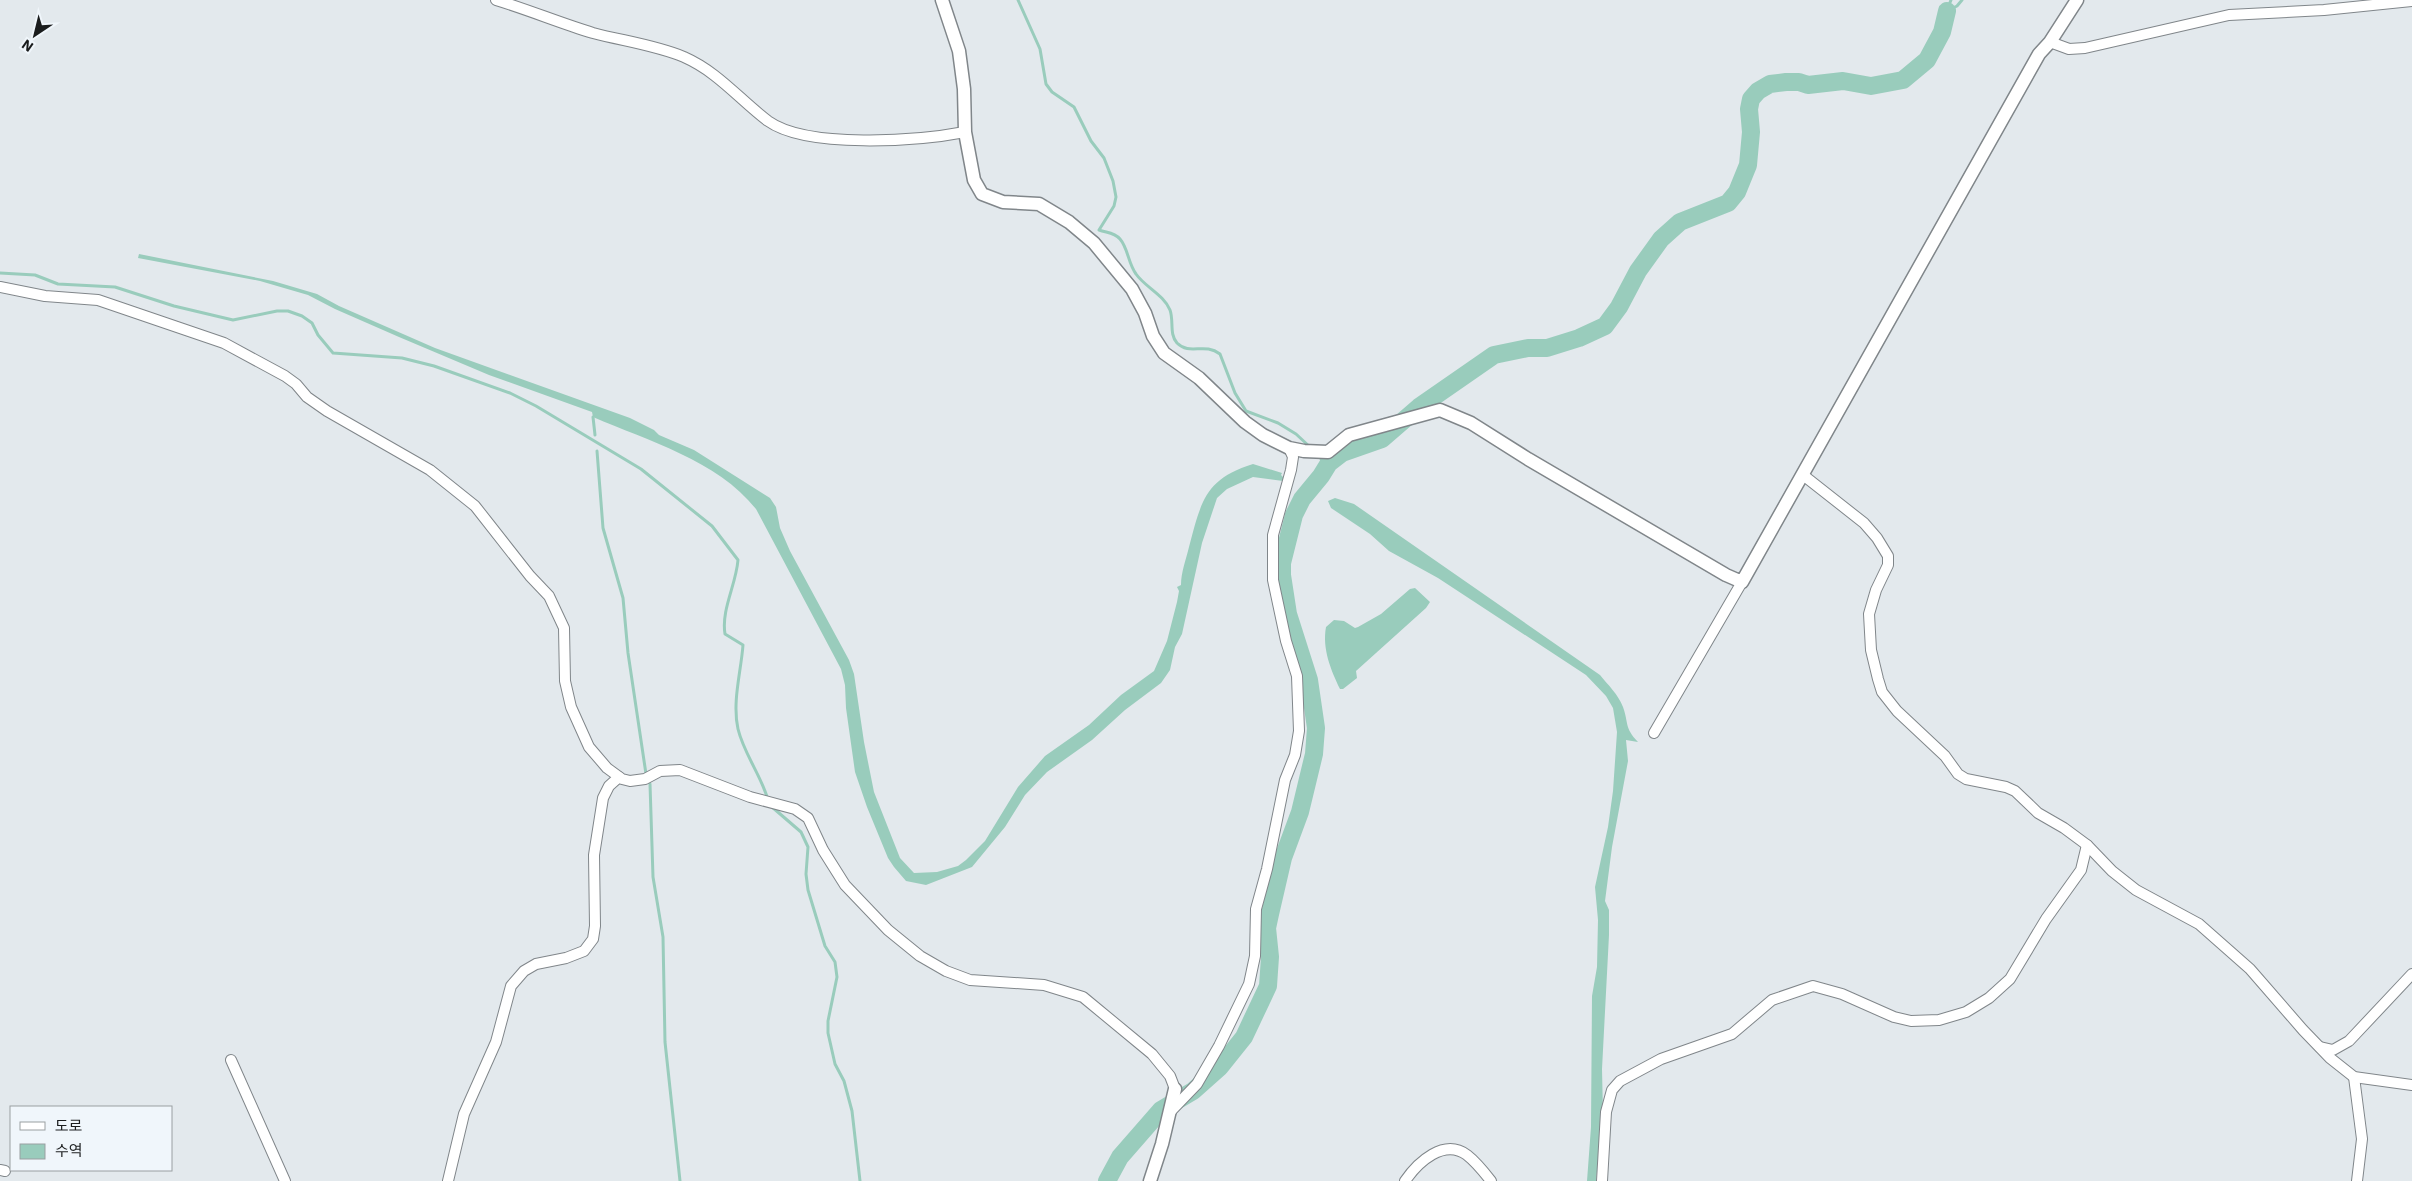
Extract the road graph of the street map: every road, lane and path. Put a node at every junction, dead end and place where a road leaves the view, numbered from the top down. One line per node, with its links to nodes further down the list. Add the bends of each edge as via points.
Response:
1 (496, 0): 6 (street, via 595,33 683,56 724,81 768,121 790,131 846,141)
2 (942, 0): 6 (street, via 959,50)
3 (2077, 0): 5 (street)
4 (2412, 1): 5 (street, via 2229,15 2085,48 2069,49)
5 (2050, 42): 9 (street, via 2039,54 1987,144)
6 (965, 132): 8 (street, via 974,180 982,194 1003,202 1039,204 1069,222 1094,243 1132,289 1164,353 1199,378 1244,422)
7 (0, 287): 12 (street, via 45,296 98,300 238,349 285,376 327,411 430,470 484,517 555,606 564,628 564,681 576,720 598,760)
8 (1289, 448): 10 (street, via 1328,452 1349,435 1440,410 1471,422 1545,469); 20 (street, via 1294,457 1273,535 1273,580 1297,676 1299,731 1295,755 1285,780 1256,909 1255,956 1250,984 1197,1084)
9 (1803, 475): 10 (street); 13 (street, via 1864,524 1888,556 1888,565 1871,603 1868,625 1880,685 1896,711 1945,756 1958,774 1966,779 2015,791 2038,813)
10 (1742, 582): 11 (street)
11 (1654, 733)
12 (619, 777): 19 (street, via 638,781 660,771 680,770 750,797 795,809 808,818 845,885 915,952 960,977 1044,985 1083,997 1152,1054 1170,1076); 22 (street, via 605,792 594,855 593,939 584,951 536,964 524,971 511,986 496,1042 464,1114)
13 (2088, 845): 15 (street, via 2112,871 2136,890 2184,915 2220,941 2250,968); 26 (street, via 2081,870 2046,919 2010,979 1989,998 1966,1012 1939,1020 1911,1020 1888,1015 1842,994 1813,986 1772,1000 1732,1034 1661,1059 1620,1081 1612,1090 1606,1112)
14 (2412, 974): 15 (street, via 2349,1041 2333,1050)
15 (2319, 1046): 17 (street)
16 (231, 1060): 21 (street)
17 (2354, 1077): 18 (street); 27 (street, via 2362,1139)
18 (2412, 1085)
19 (1175, 1089): 20 (street)
20 (1170, 1112): 23 (street)
21 (286, 1181)
22 (448, 1181)
23 (1150, 1181)
24 (1405, 1181): 25 (street, via 1424,1160 1444,1149 1453,1149 1473,1160)
25 (1491, 1181)
26 (1602, 1181)
27 (2357, 1181)

